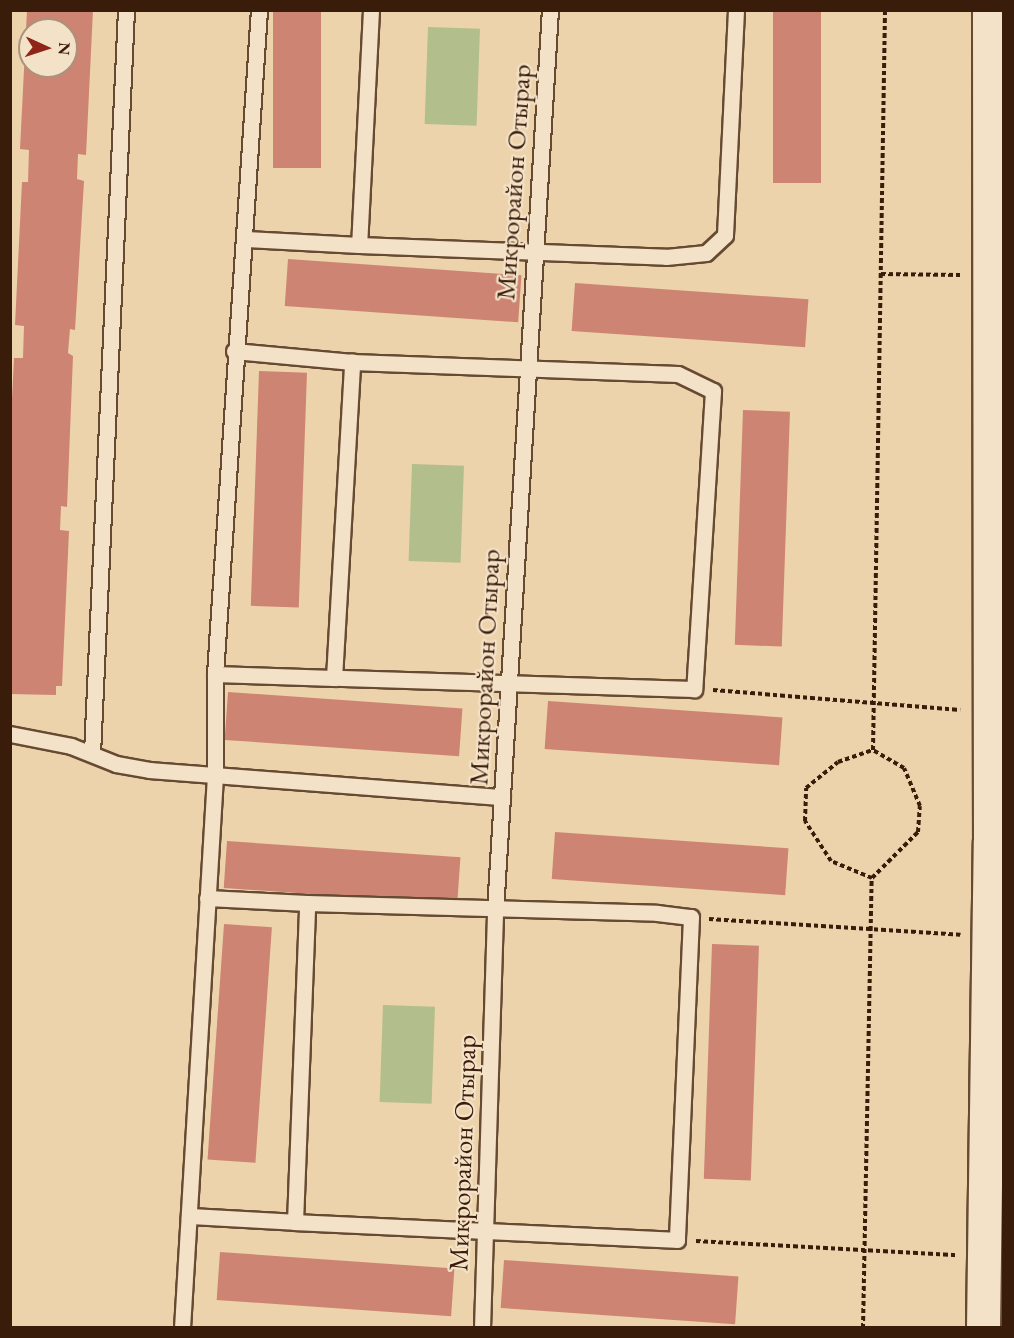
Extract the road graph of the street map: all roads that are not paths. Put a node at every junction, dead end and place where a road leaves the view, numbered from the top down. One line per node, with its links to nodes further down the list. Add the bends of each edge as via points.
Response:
1 (126, 10): 17 (lane)
2 (259, 10): 7 (lane)
3 (371, 10): 8 (lane)
4 (550, 10): 9 (lane, Микрорайон Отырар)
5 (736, 10): 9 (lane, via 725,235 706,254 666,257)
6 (989, 10): 28 (street, via 990,841)
7 (246, 239): 8 (lane); 10 (lane)
8 (359, 245): 9 (lane)
9 (533, 251): 12 (lane, Микрорайон Отырар)
10 (234, 351): 11 (lane); 13 (lane)
11 (352, 362): 12 (lane); 14 (lane)
12 (528, 369): 15 (lane, Микрорайон Отырар); 15 (lane, via 678,374 713,391 694,689)
13 (215, 674): 14 (lane); 18 (lane)
14 (334, 678): 15 (lane)
15 (508, 683): 19 (lane, Микрорайон Отырар)
16 (10, 734): 17 (lane)
17 (92, 753): 18 (lane, via 116,764)
18 (214, 775): 19 (lane); 20 (lane)
19 (502, 797): 22 (lane, Микрорайон Отырар)
20 (207, 898): 21 (lane); 23 (lane)
21 (307, 903): 22 (lane); 24 (lane)
22 (495, 911): 25 (lane, Микрорайон Отырар); 25 (lane, via 691,917 677,1240)
23 (189, 1216): 24 (lane); 26 (lane)
24 (295, 1222): 25 (lane)
25 (485, 1229): 27 (lane, Микрорайон Отырар)
26 (183, 1328)
27 (482, 1328)
28 (983, 1328)

